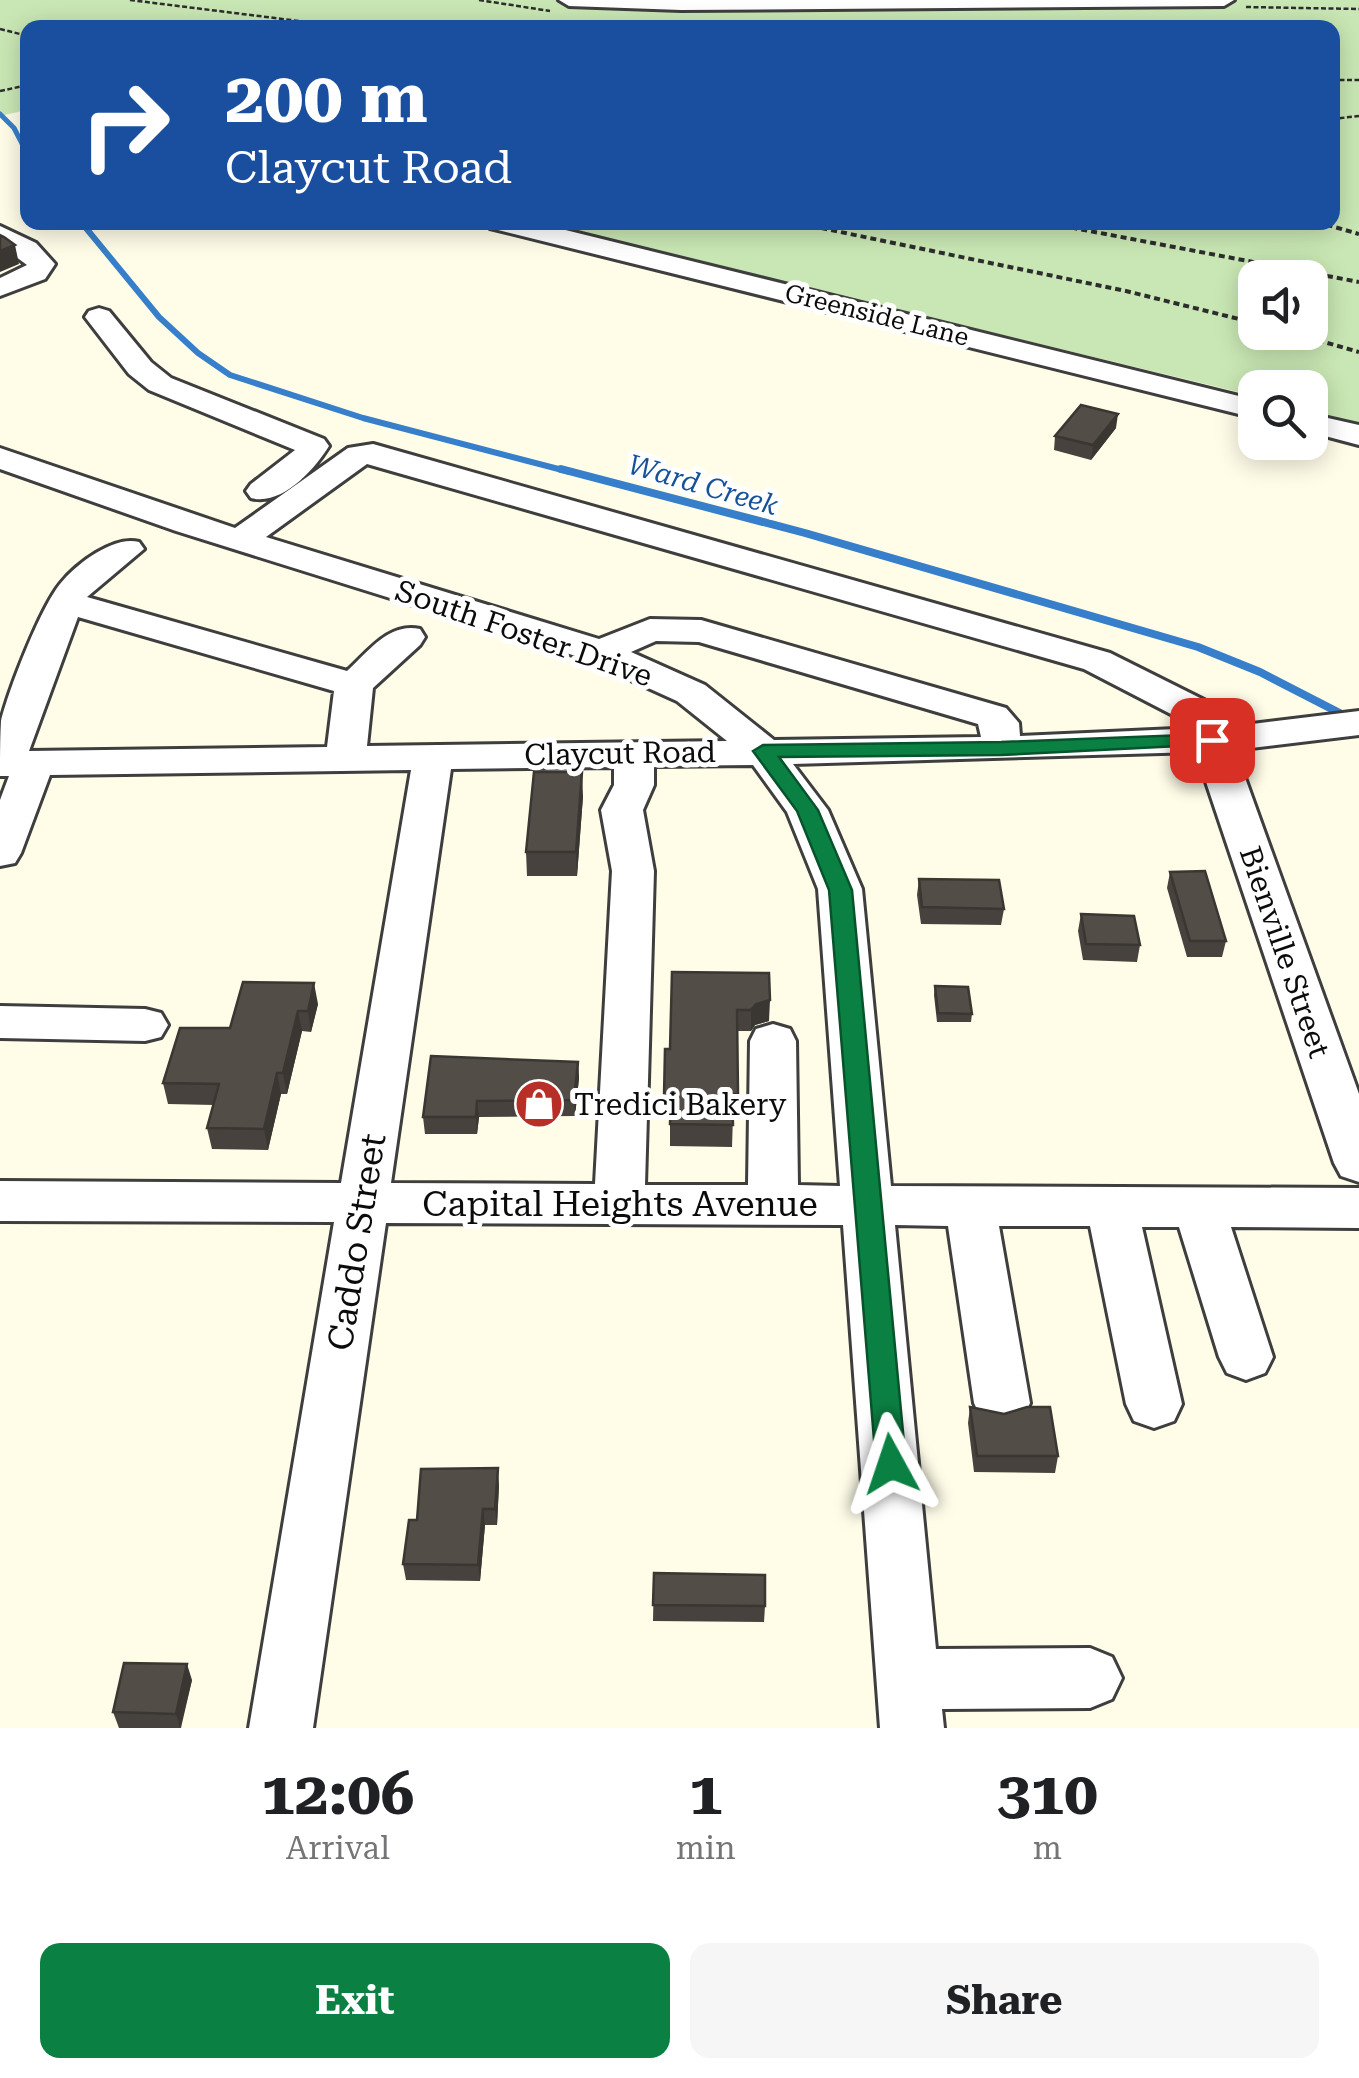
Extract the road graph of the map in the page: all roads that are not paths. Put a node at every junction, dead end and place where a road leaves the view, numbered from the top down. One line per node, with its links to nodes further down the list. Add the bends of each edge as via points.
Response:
1 (569, 0): 5 (street)
2 (1039, 0): 3 (street); 4 (street)
3 (1224, 0)
4 (777, 1): 5 (street)
5 (682, 4): 6 (street)
6 (669, 20)
7 (531, 230): 11 (street, Greenside Lane)
8 (0, 234): 9 (street, via 41,264)
9 (0, 288)
10 (99, 317): 15 (street, via 160,384 313,446)
11 (1238, 404)
12 (1328, 427): 13 (street)
13 (1359, 435)
14 (0, 458): 15 (street, South Foster Drive)
15 (225, 535): 19 (street, South Foster Drive); 22 (street, via 358,455 373,454 1097,661 1210,718)
16 (127, 549): 17 (street)
17 (66, 602): 20 (street); 28 (street)
18 (407, 637): 20 (street)
19 (600, 652): 23 (street, via 650,630 701,632 992,716 1000,723); 24 (street, South Foster Drive, via 692,693)
20 (354, 685): 27 (street)
21 (1359, 723): 22 (street, Claycut Road)
22 (1219, 740): 23 (street, Claycut Road); 33 (street, Bienville Street)
23 (1001, 749): 24 (street, Claycut Road)
24 (763, 751): 25 (street, Claycut Road); 39 (street, South Foster Drive, via 807,810 840,890)
25 (634, 752): 26 (street, Claycut Road); 36 (street, via 634,785 622,810 632,871)
26 (433, 756): 27 (street, Claycut Road); 35 (street, Caddo Street)
27 (346, 758): 28 (street, Claycut Road)
28 (13, 764): 29 (street)
29 (0, 853)
30 (0, 1022): 31 (street)
31 (145, 1024)
32 (773, 1041): 37 (street)
33 (1359, 1163)
34 (0, 1201): 35 (street, Capital Heights Avenue)
35 (364, 1203): 36 (street, Capital Heights Avenue); 48 (street, Caddo Street)
36 (619, 1204): 37 (street, Capital Heights Avenue)
37 (772, 1205): 39 (street, Capital Heights Avenue)
38 (970, 1205): 39 (street, Capital Heights Avenue); 40 (street, Capital Heights Avenue); 44 (street)
39 (866, 1206): 47 (street, South Foster Drive)
40 (1112, 1208): 41 (street, Capital Heights Avenue); 45 (street)
41 (1199, 1208): 42 (street, Capital Heights Avenue); 43 (street)
42 (1359, 1208)
43 (1246, 1357)
44 (1002, 1403)
45 (1154, 1404)
46 (1090, 1678): 47 (street)
47 (910, 1703)
48 (280, 1728)

